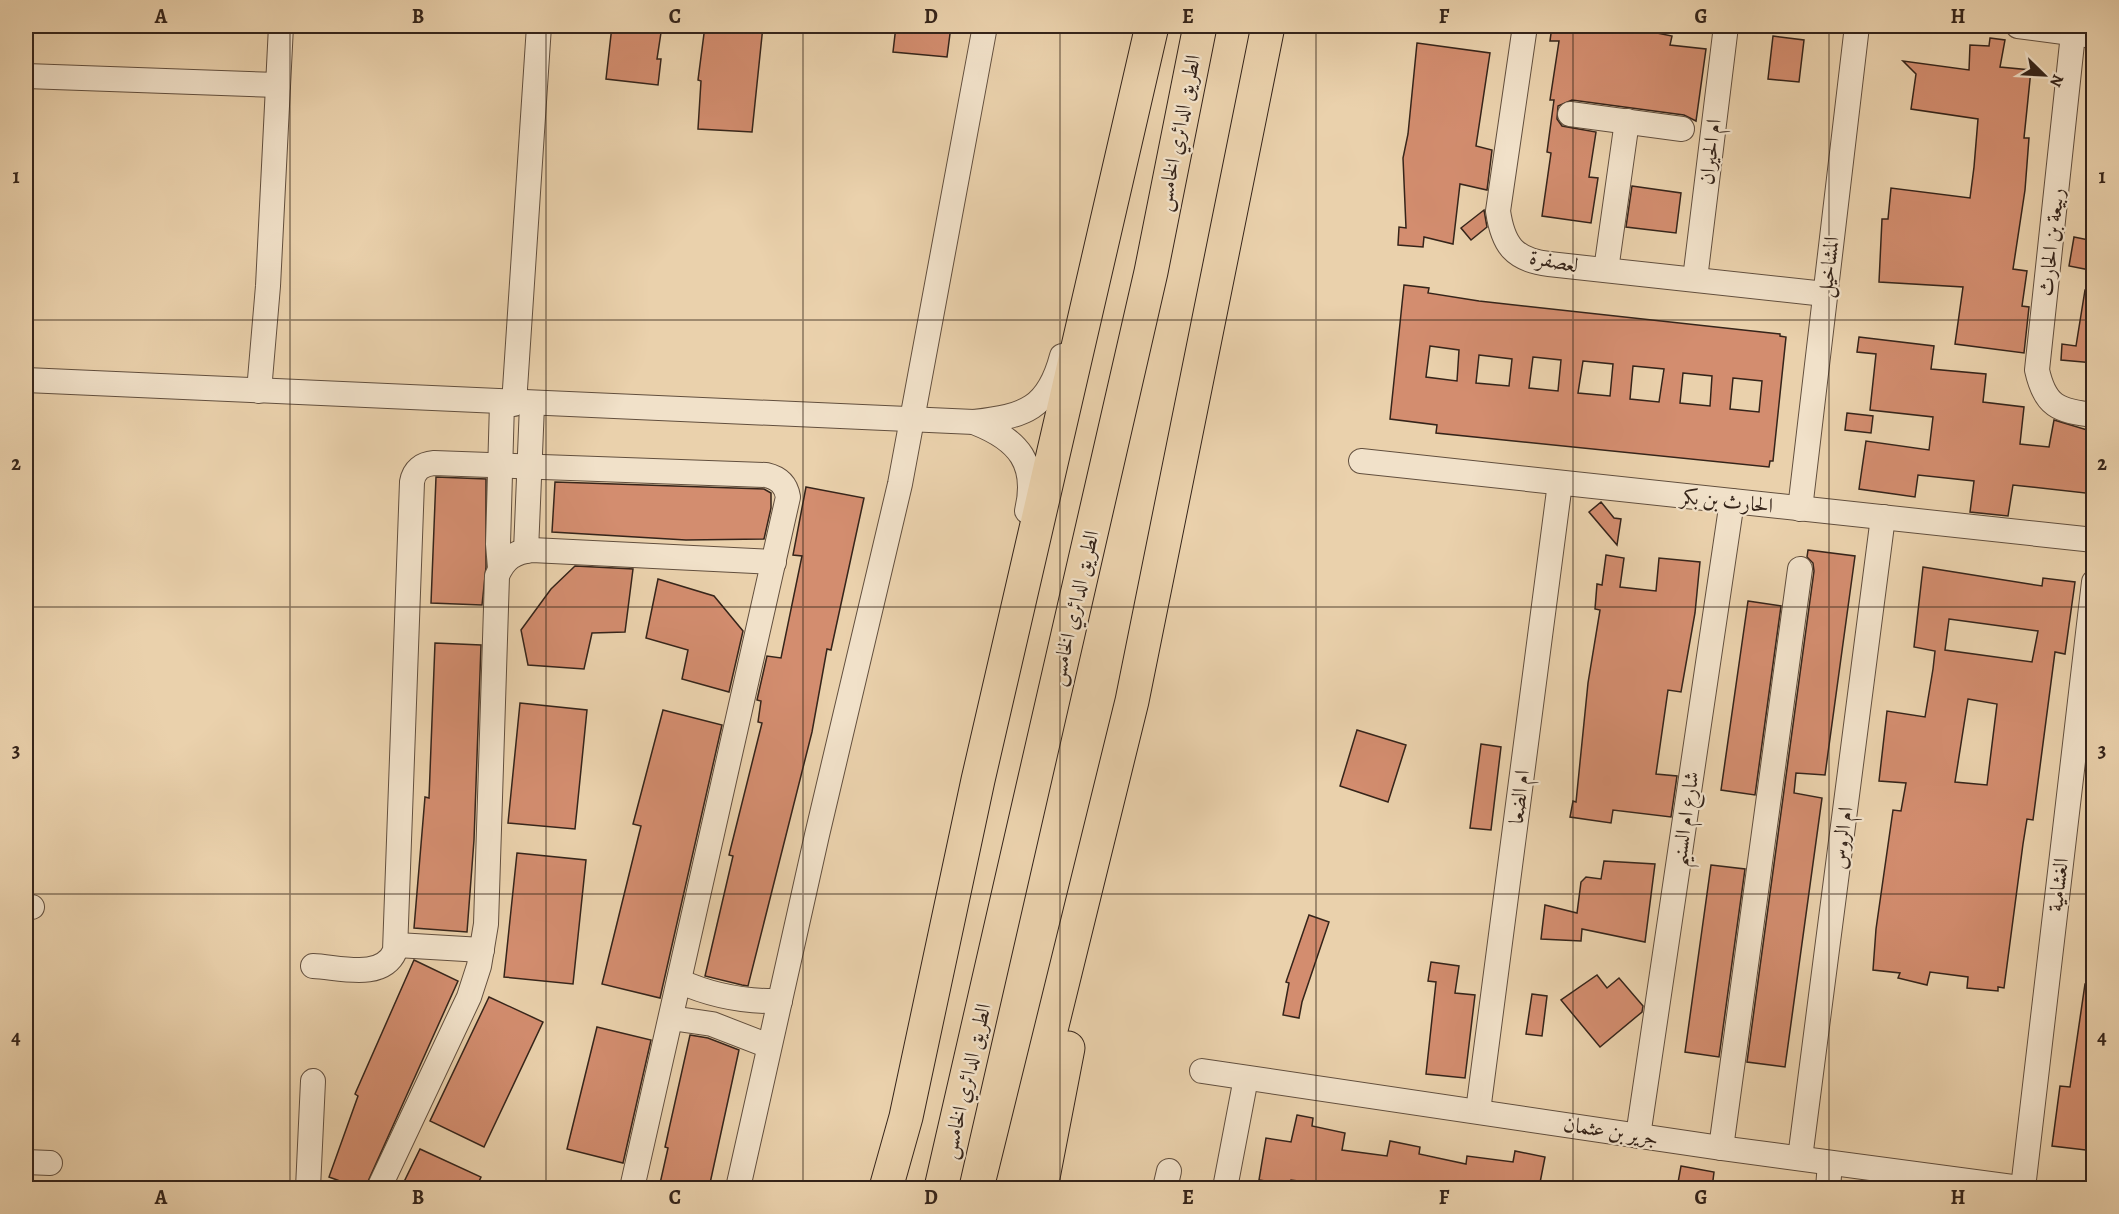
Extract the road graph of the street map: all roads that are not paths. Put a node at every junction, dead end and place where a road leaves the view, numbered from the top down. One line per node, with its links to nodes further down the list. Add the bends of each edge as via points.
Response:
1 (281, 26): 13 (street)
2 (539, 26): 23 (street)
3 (985, 26): 25 (street)
4 (1152, 26): 17 (highway)
5 (1200, 26): 59 (highway, الطريق الدائري الخامس, via 1148,283)
6 (1268, 26): 40 (highway)
7 (1525, 26): 18 (street, لعصفرة, via 1498,211 1501,231 1517,254 1533,262)
8 (1726, 26): 19 (street, ام الحيران)
9 (1857, 26): 20 (street, المشاخيل)
10 (2018, 26): 11 (street)
11 (2083, 35): 24 (street, ربيعة بن الحارث, via 2037,370 2048,402)
12 (26, 76): 13 (street)
13 (278, 85): 22 (street)
14 (1570, 114): 15 (street)
15 (1626, 121): 16 (street); 18 (street)
16 (1682, 129)
17 (1107, 226): 26 (street, via 1084,271 1051,388 1025,412); 41 (highway)
18 (1606, 270): 19 (street, لعصفرة)
19 (1695, 279): 20 (street, لعصفرة)
20 (1825, 294): 32 (street, المشاخيل)
21 (26, 380): 22 (street)
22 (260, 391): 23 (street)
23 (516, 404): 25 (street); 28 (street); 29 (street)
24 (2094, 415)
25 (912, 420): 26 (street); 46 (street)
26 (974, 423): 41 (street, via 1012,442 1024,459 1031,484 995,646 993,675)
27 (1361, 461): 30 (street, الحارث بن بكر)
28 (501, 465): 29 (street); 37 (street); 42 (street, via 428,463 413,476)
29 (529, 466): 35 (street); 36 (street, via 773,477 783,485 788,497)
30 (1560, 483): 31 (street, الحارث بن بكر); 52 (street, ام الضعا)
31 (1732, 501): 32 (street, الحارث بن بكر); 53 (street, شارع ام السنيم)
32 (1800, 509): 33 (street, الحارث بن بكر)
33 (1883, 517): 34 (street, الحارث بن بكر); 55 (street, ام الروس)
34 (2094, 540)
35 (526, 551): 36 (street); 37 (street, via 510,556)
36 (774, 562): 45 (street)
37 (500, 568): 43 (street)
38 (1800, 569): 54 (street)
39 (2094, 582): 69 (street, الغشامية)
40 (1132, 701): 65 (highway); 66 (highway)
41 (997, 703): 64 (highway, via 906,1117)
42 (397, 945): 43 (street); 44 (street, via 392,959 379,969)
43 (482, 950): 61 (street, via 469,996)
44 (313, 966)
45 (679, 981): 46 (street, via 738,1000); 47 (street)
46 (780, 1001): 48 (street)
47 (670, 1018): 48 (street, via 712,1024); 62 (street)
48 (769, 1046): 63 (street)
49 (1202, 1071): 50 (street, جرير بن عثمان)
50 (1246, 1078): 52 (street, جرير بن عثمان); 67 (street)
51 (313, 1081): 60 (street)
52 (1478, 1111): 53 (street, جرير بن عثمان)
53 (1638, 1136): 54 (street, جرير بن عثمان)
54 (1720, 1148): 55 (street, جرير بن عثمان)
55 (1800, 1158): 58 (street, جرير بن عثمان)
56 (26, 1162): 57 (street)
57 (50, 1163)
58 (1830, 1163): 68 (street); 69 (street, جرير بن عثمان)
59 (942, 1181)
60 (308, 1188)
61 (379, 1188)
62 (632, 1188)
63 (738, 1188)
64 (886, 1188)
65 (1012, 1188)
66 (1041, 1188)
67 (1226, 1188)
68 (1828, 1188)
69 (2021, 1188)

